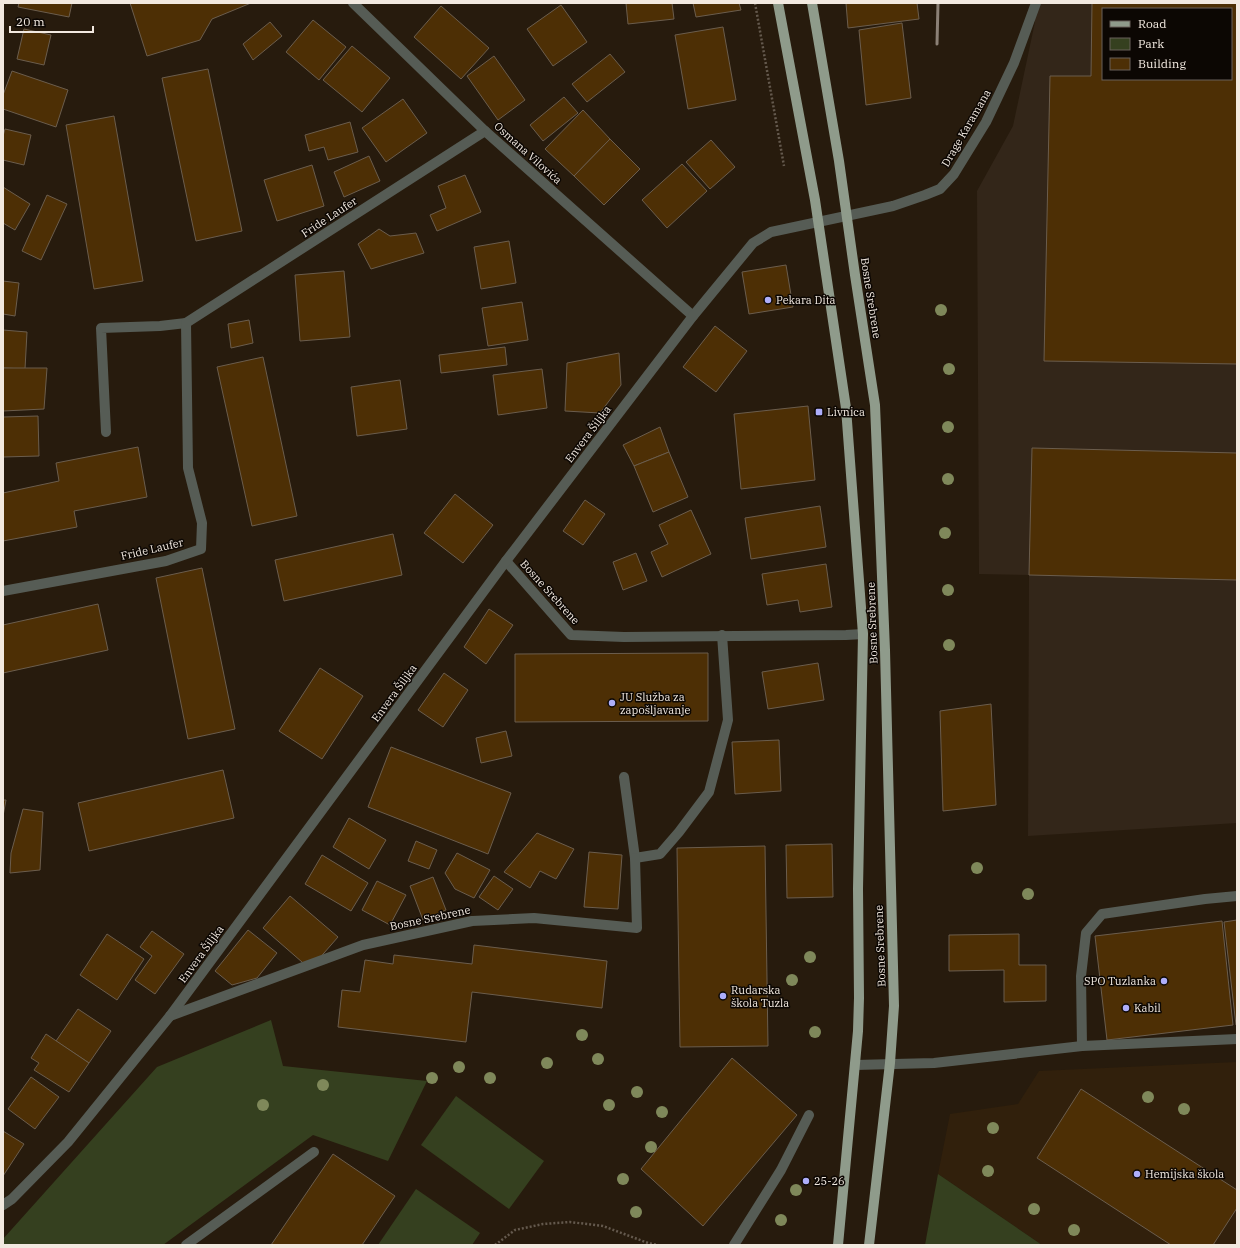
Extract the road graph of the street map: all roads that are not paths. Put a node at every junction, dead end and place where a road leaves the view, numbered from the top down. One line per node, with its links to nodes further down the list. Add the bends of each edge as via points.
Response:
1 (353, 3): 5 (street, Osmana Vilovića)
2 (778, 3): 7 (main road, Bosne Srebrene)
3 (812, 3): 6 (main road, Bosne Srebrene, via 839,160)
4 (1036, 3): 6 (street, Drage Karamana, via 999,96 954,174 940,189 925,195 893,206)
5 (485, 131): 8 (street, Osmana Vilovića); 9 (street, Fride Laufer)
6 (846, 217): 7 (street, Drage Karamana); 21 (main road, Bosne Srebrene, via 875,405 885,650 894,1006)
7 (818, 222): 8 (street, Envera Šiljka, via 771,232 753,243); 13 (main road, Bosne Srebrene, via 846,408)
8 (693, 316): 11 (street, Envera Šiljka)
9 (186, 323): 10 (street, Fride Laufer, via 101,328); 12 (street, Fride Laufer, via 188,468 202,523 201,549 166,561)
10 (106, 432)
11 (506, 561): 14 (street, Bosne Srebrene, via 571,635); 18 (street, Envera Šiljka)
12 (3, 592)
13 (863, 634): 14 (street, Bosne Srebrene); 22 (main road, Bosne Srebrene, via 858,889 859,998)
14 (722, 635): 16 (street, via 728,720 709,792 660,854)
15 (624, 777): 16 (street, Bosne Srebrene)
16 (635, 858): 18 (street, Bosne Srebrene, via 637,928 534,918 472,921 363,945)
17 (1237, 896): 20 (street, via 1205,898 1102,914 1086,933 1081,976)
18 (170, 1016): 25 (street, Envera Šiljka, via 68,1142)
19 (1237, 1039): 20 (street)
20 (1082, 1046): 21 (street, via 934,1063)
21 (890, 1064): 22 (street); 29 (main road, Bosne Srebrene)
22 (855, 1065): 28 (main road, Bosne Srebrene)
23 (809, 1115): 27 (street, via 781,1170)
24 (314, 1152): 26 (street)
25 (3, 1205)
26 (186, 1245)
27 (734, 1245)
28 (838, 1245)
29 (869, 1245)

